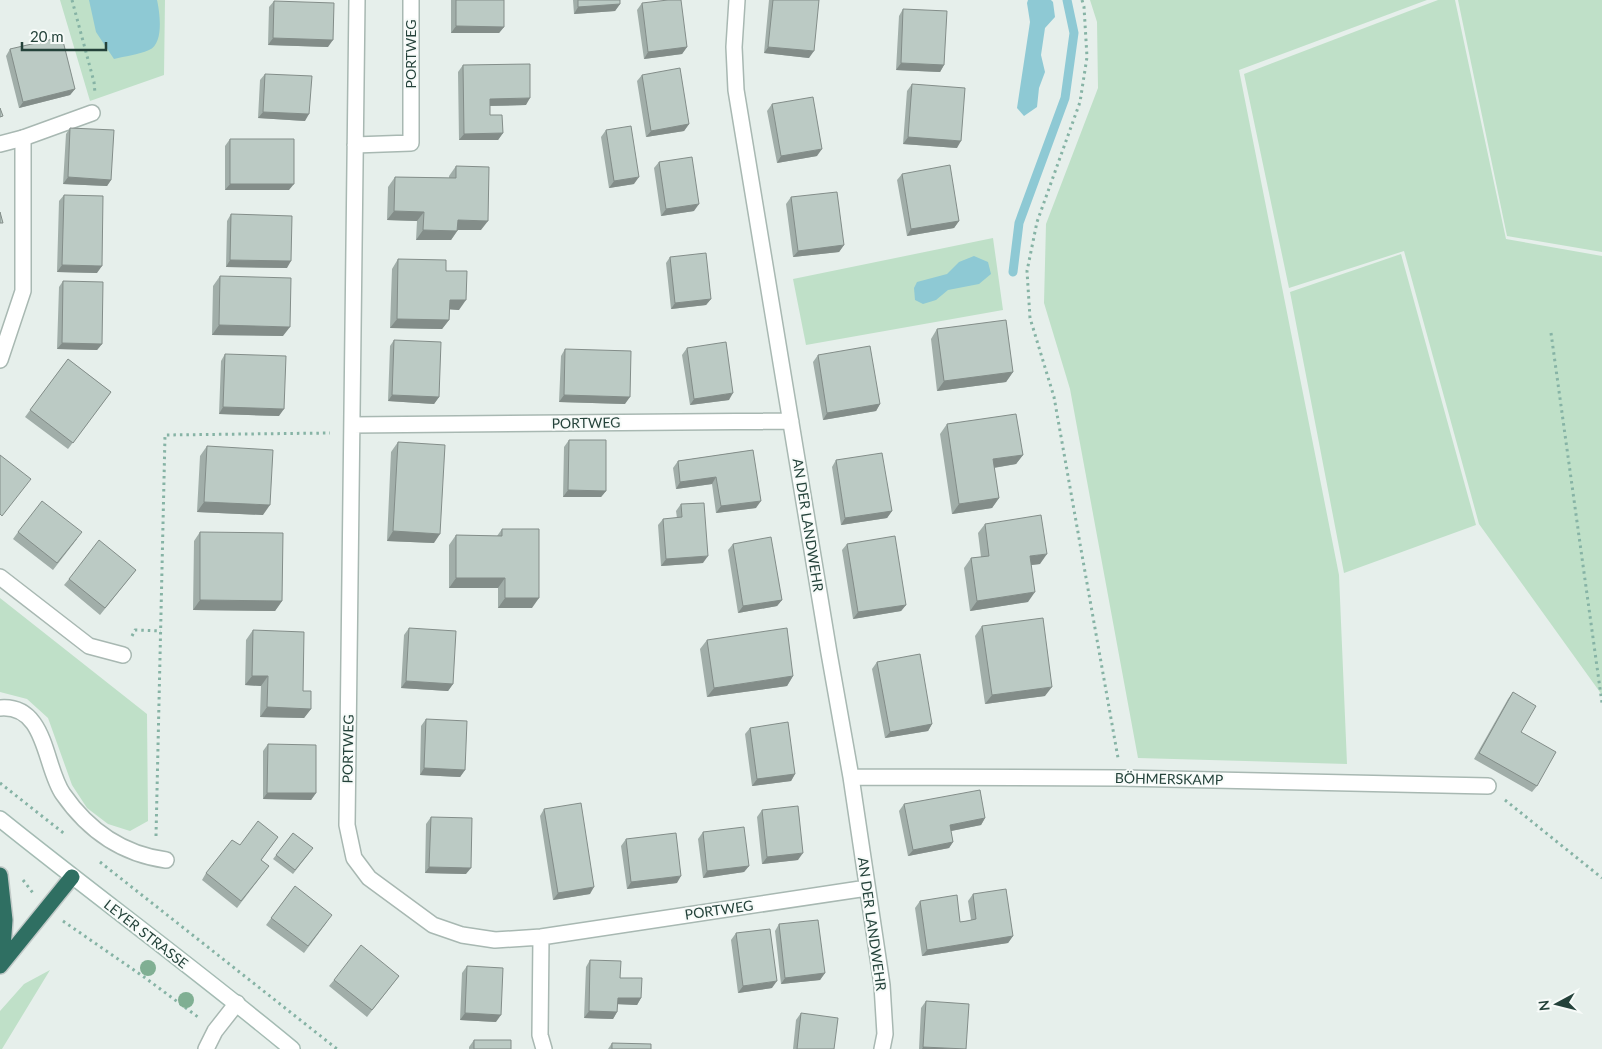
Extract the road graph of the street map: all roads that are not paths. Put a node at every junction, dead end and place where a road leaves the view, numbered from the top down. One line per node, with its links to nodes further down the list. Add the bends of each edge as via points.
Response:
1 (358, 0): 7 (street, PORTWEG)
2 (411, 0): 7 (street, PORTWEG, via 411,143)
3 (737, 0): 9 (street, AN DER LANDWEHR, via 736,90)
4 (92, 113): 5 (street)
5 (23, 138): 6 (street); 8 (street, via 23,291)
6 (0, 144)
7 (355, 145): 10 (street, PORTWEG)
8 (0, 360)
9 (791, 421): 10 (street, PORTWEG); 14 (street, AN DER LANDWEHR)
10 (352, 429): 21 (street, PORTWEG, via 347,825 354,858 369,878 433,925 462,935 495,940)
11 (0, 577): 12 (street, via 89,646)
12 (122, 655)
13 (0, 708): 17 (street, via 10,707 27,715 40,732 61,792 103,837 131,852)
14 (851, 777): 15 (street, BÖHMERSKAMP, via 1121,778); 20 (street, AN DER LANDWEHR)
15 (1488, 786)
16 (0, 819): 19 (street, LEYER STRASSE)
17 (161, 860)
18 (0, 875): 22 (highway, via 5,920)
19 (72, 877): 22 (highway); 23 (street, LEYER STRASSE)
20 (867, 888): 21 (street, PORTWEG); 27 (street, AN DER LANDWEHR, via 882,985 885,1034)
21 (541, 936): 26 (street, via 540,1035)
22 (1, 964)
23 (237, 1003): 24 (street, via 215,1031); 25 (street, LEYER STRASSE)
24 (206, 1049)
25 (292, 1049)
26 (544, 1049)
27 (882, 1049)

